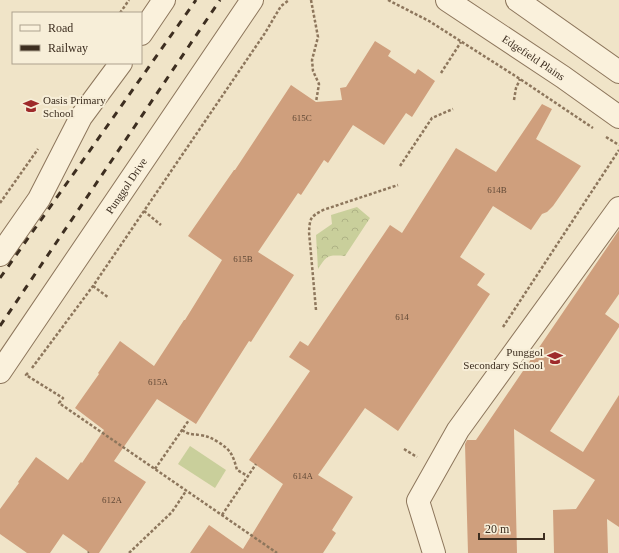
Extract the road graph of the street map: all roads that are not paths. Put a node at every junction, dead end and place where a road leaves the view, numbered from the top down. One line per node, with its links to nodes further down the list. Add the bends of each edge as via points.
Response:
1 (164, 0): 5 (street)
2 (252, 0): 11 (street, Punggol Drive)
3 (447, 0): 8 (street, Edgefield Plains)
4 (517, 0): 7 (street)
5 (142, 33)
6 (120, 64): 10 (street, via 81,117 39,199)
7 (619, 72)
8 (619, 117)
9 (619, 208): 12 (street, via 458,430 418,502)
10 (0, 255)
11 (0, 372)
12 (434, 553)

